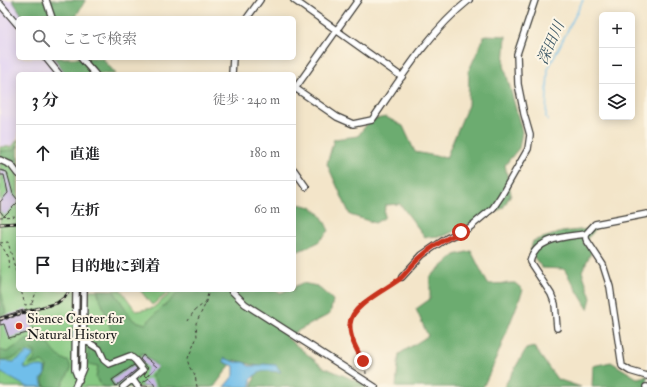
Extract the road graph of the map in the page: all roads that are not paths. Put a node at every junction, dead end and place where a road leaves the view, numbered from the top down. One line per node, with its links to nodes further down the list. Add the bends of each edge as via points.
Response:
1 (46, 0): 8 (street)
2 (260, 0): 9 (street)
3 (294, 0): 11 (street)
4 (358, 0): 11 (street)
5 (469, 0): 18 (street, via 435,32)
6 (535, 0): 27 (street, via 517,54 518,84 530,135 528,149 492,208 469,228 447,238 422,255)
7 (0, 4): 10 (street)
8 (51, 16)
9 (248, 16)
10 (16, 23)
11 (336, 30): 18 (street); 19 (street)
12 (48, 60): 15 (street)
13 (83, 60): 16 (street)
14 (233, 60): 17 (street)
15 (57, 72)
16 (93, 72)
17 (232, 72)
18 (402, 78): 20 (street, via 372,120 353,124 337,117)
19 (296, 88)
20 (296, 90)
21 (0, 160): 22 (street, via 11,165)
22 (16, 171)
23 (296, 173): 24 (street)
24 (306, 188)
25 (647, 214): 26 (street, via 595,224)
26 (586, 234): 31 (street, via 548,240 532,254 530,262 533,269 555,304); 33 (street, via 586,239 603,265 610,287 622,366)
27 (402, 277)
28 (76, 292): 34 (street, via 75,370)
29 (84, 292): 32 (street)
30 (233, 292): 39 (street, via 244,304)
31 (558, 328)
32 (84, 339): 34 (street, via 83,368); 35 (street, via 99,349 109,364 130,356 135,360 143,370)
33 (647, 376)
34 (79, 380): 36 (street)
35 (133, 380): 37 (street); 38 (street)
36 (75, 387)
37 (123, 387)
38 (138, 387)
39 (375, 387)

